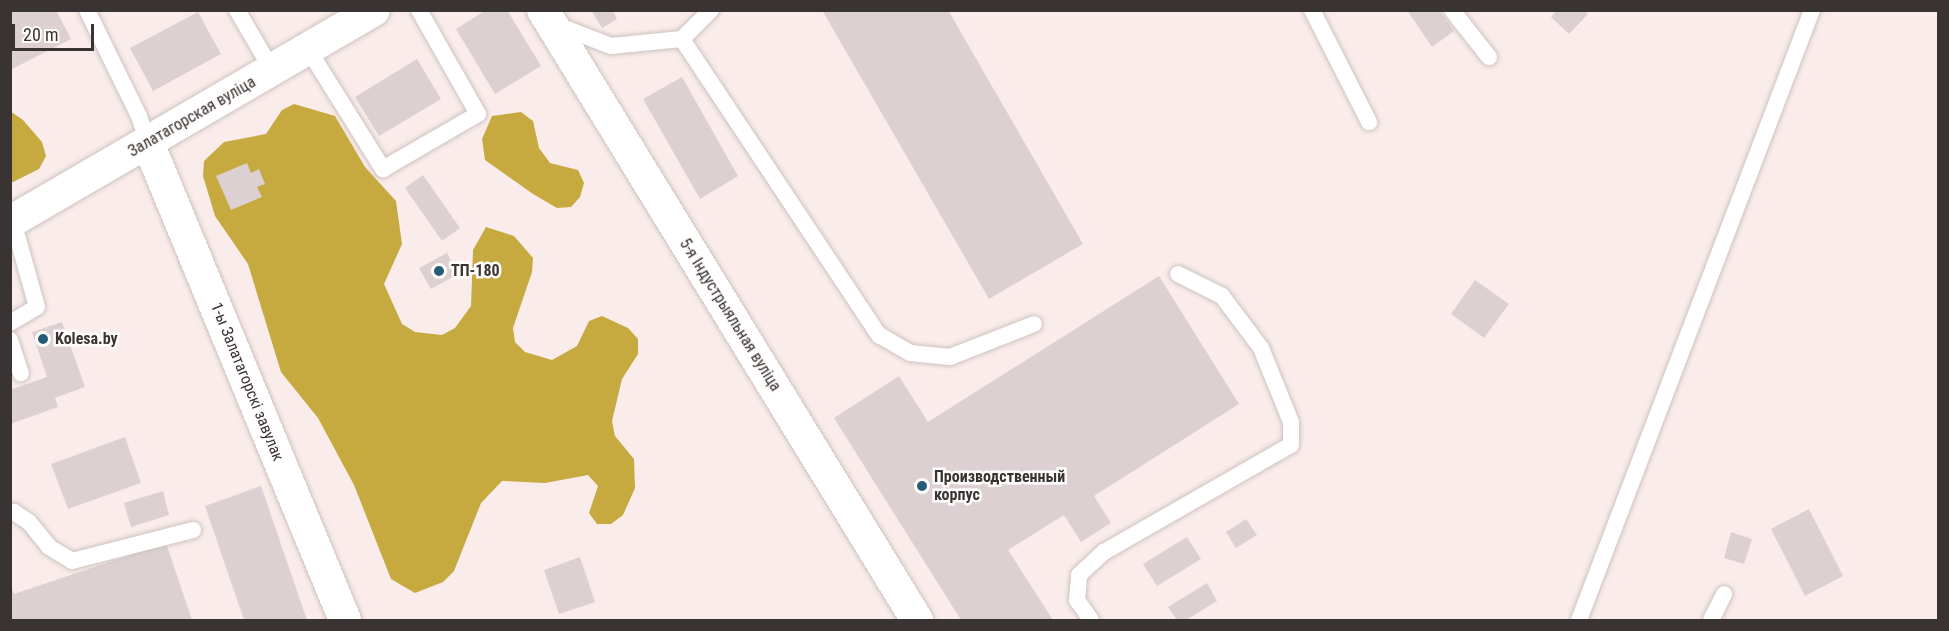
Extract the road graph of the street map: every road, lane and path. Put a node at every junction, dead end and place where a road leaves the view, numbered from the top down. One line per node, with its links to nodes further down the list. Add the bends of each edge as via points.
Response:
1 (87, 10): 15 (lane, via 139,116)
2 (237, 10): 13 (lane)
3 (419, 10): 11 (lane, via 478,114 383,170)
4 (711, 10): 10 (lane)
5 (1312, 10): 14 (lane)
6 (1452, 10): 12 (lane)
7 (1812, 10): 28 (lane)
8 (361, 14): 11 (street, Залатагорская вуліца)
9 (547, 17): 10 (lane, via 612,46); 26 (street, 5-я Індустрыяльная вуліца)
10 (682, 39): 19 (lane, via 879,335 910,352 950,357)
11 (308, 49): 13 (street, Залатагорская вуліца)
12 (1489, 57)
13 (272, 70): 15 (street, Залатагорская вуліца)
14 (1369, 122)
15 (148, 143): 16 (street, Залатагорская вуліца); 25 (street, 1-ы Залатагорскі завулак)
16 (12, 222): 18 (lane, via 37,307)
17 (1178, 274): 27 (lane, via 1222,296 1260,348 1292,422 1291,445 1104,552 1079,575 1077,600)
18 (10, 324)
19 (1034, 324)
20 (10, 340): 21 (lane)
21 (21, 373)
22 (10, 513): 23 (lane, via 29,522 49,547 72,561)
23 (193, 530)
24 (1724, 594): 29 (lane)
25 (345, 621)
26 (917, 621)
27 (1091, 621)
28 (1579, 621)
29 (1711, 621)

